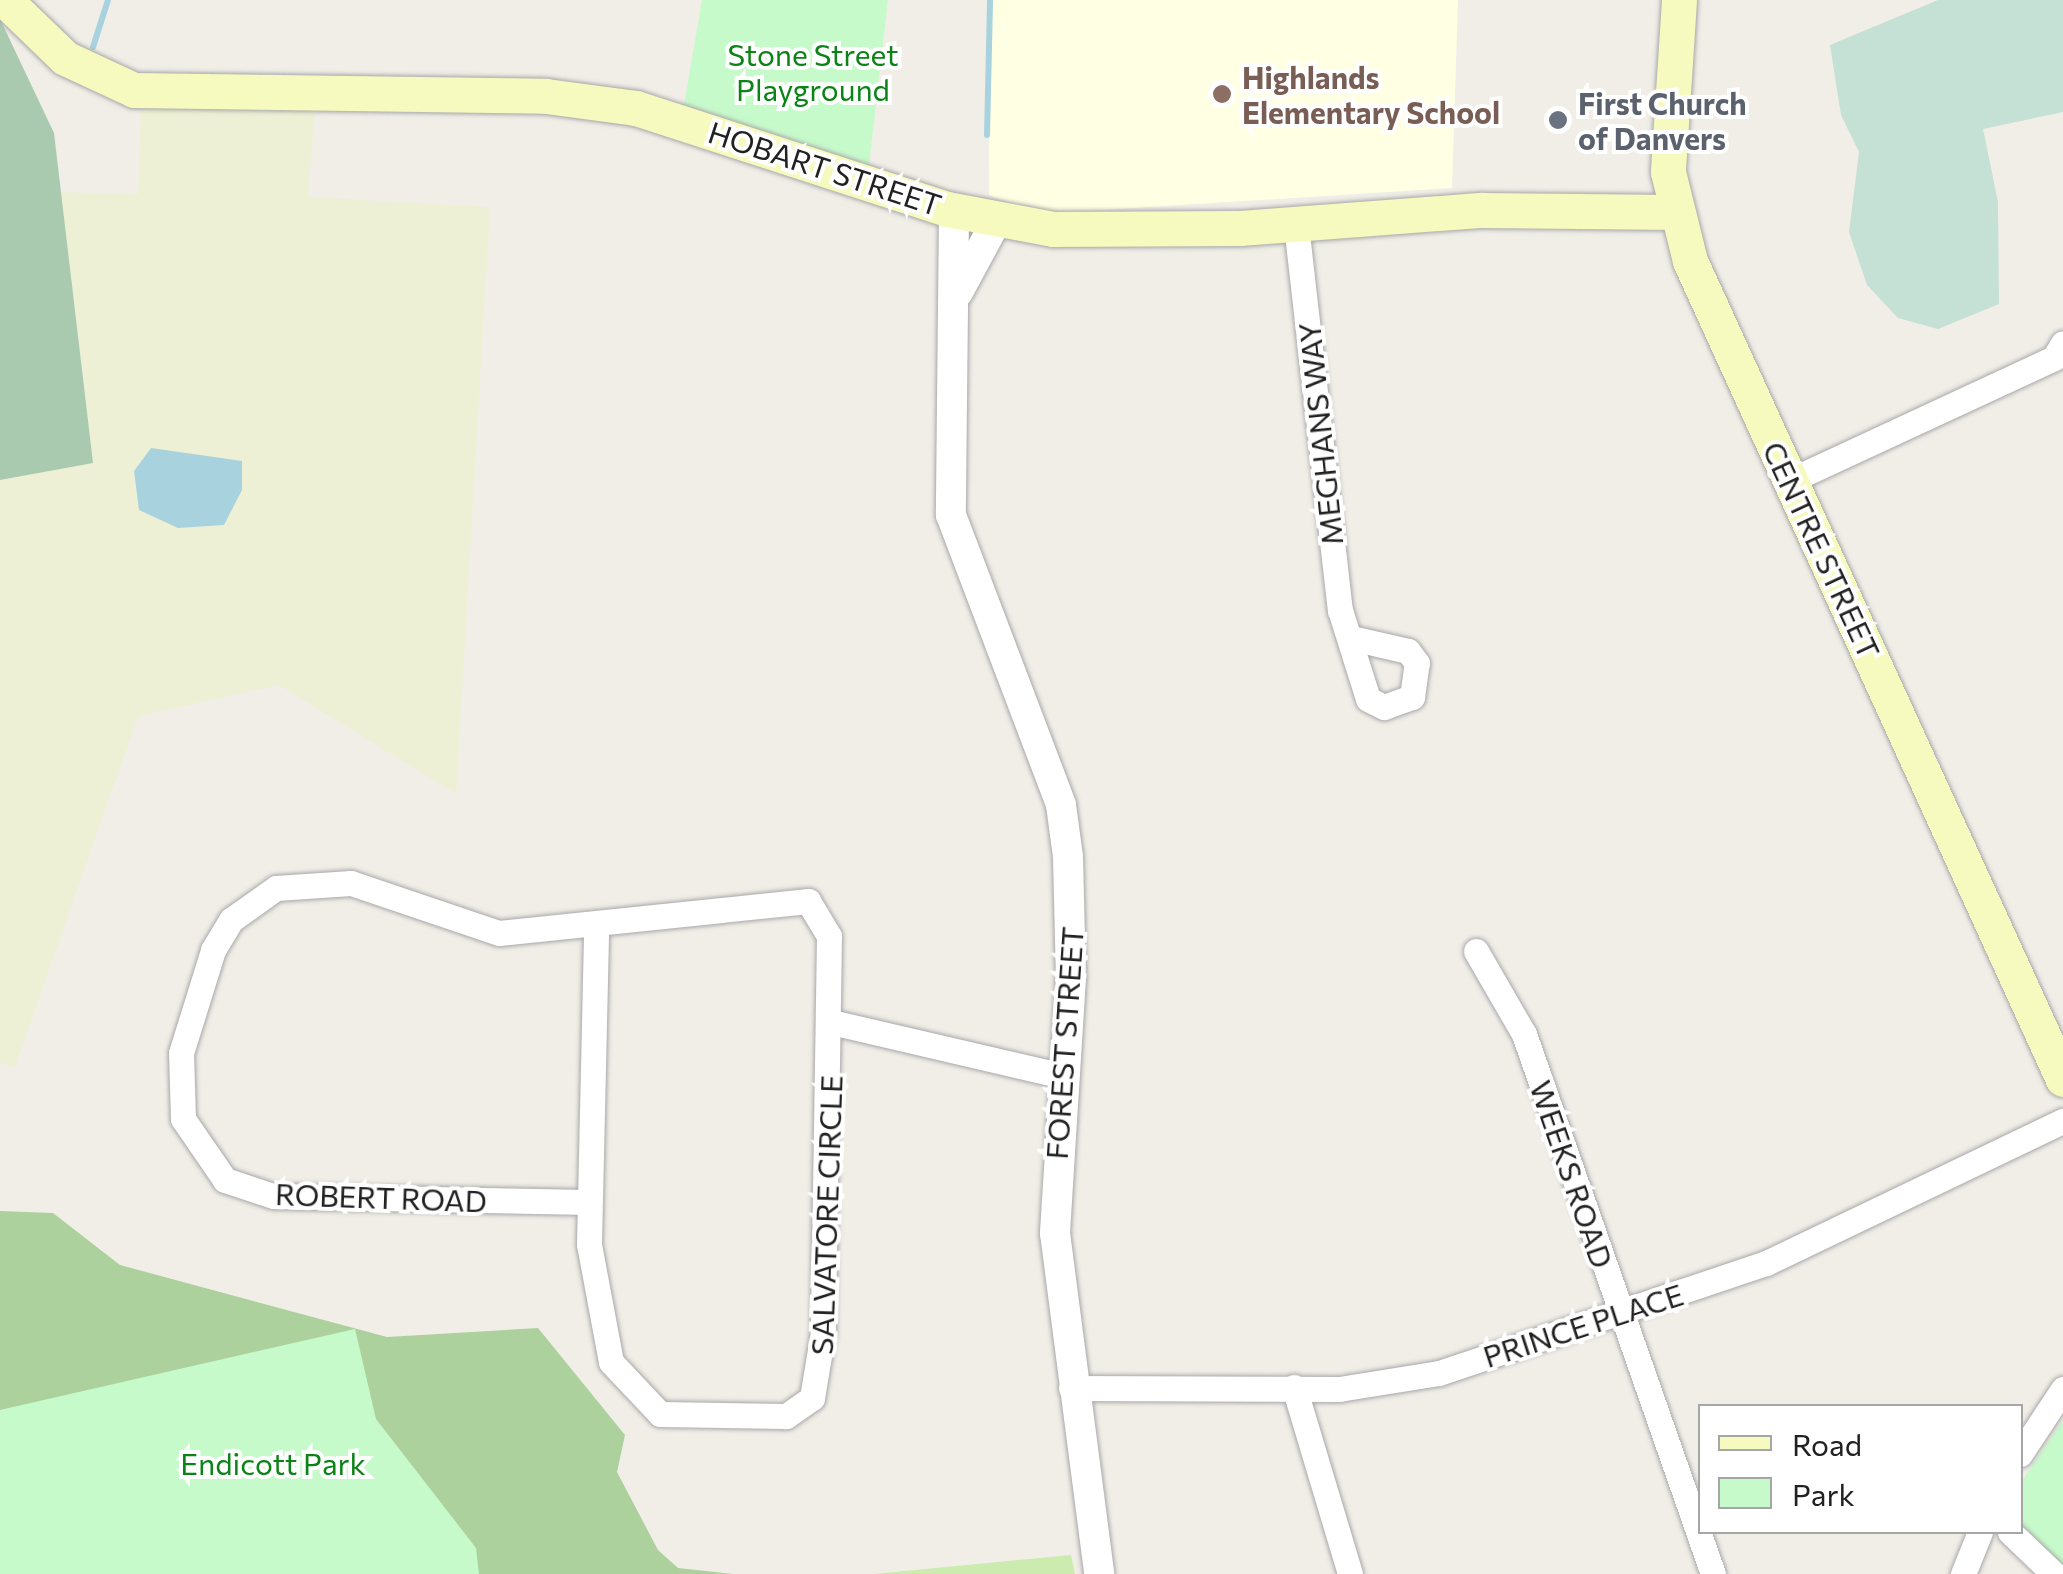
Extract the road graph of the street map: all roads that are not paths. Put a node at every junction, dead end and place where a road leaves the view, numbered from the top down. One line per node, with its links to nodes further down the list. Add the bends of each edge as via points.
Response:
1 (5, 0): 3 (main road, HOBART STREET, via 64,58 134,90 546,96 636,108)
2 (1678, 0): 4 (main road, CENTRE STREET, via 1668,172)
3 (954, 211): 5 (main road, HOBART STREET); 7 (street, FOREST STREET)
4 (1676, 212): 6 (main road, HOBART STREET, via 1482,210); 9 (main road, CENTRE STREET)
5 (996, 220): 6 (main road, HOBART STREET, via 1113,232); 7 (street, FOREST STREET)
6 (1296, 224): 10 (street, MEGHANS WAY, via 1340,610)
7 (958, 292): 15 (street, FOREST STREET, via 951,515 1061,805 1072,913)
8 (2060, 354): 9 (street)
9 (1789, 481): 16 (main road, CENTRE STREET)
10 (1356, 639)
11 (813, 906): 12 (street, ROBERT ROAD, via 769,898); 14 (street, SALVATORE CIRCLE, via 829,936)
12 (596, 928): 18 (street, SALVATORE CIRCLE); 18 (street, ROBERT ROAD, via 499,933 351,882 276,888 232,920 212,950 181,1067 183,1119 199,1148 225,1180 273,1196)
13 (1476, 951): 19 (street, WEEKS ROAD, via 1524,1034)
14 (831, 1022): 15 (street); 18 (street, SALVATORE CIRCLE, via 823,1332 818,1384 802,1409 679,1417 638,1400 618,1379 596,1314)
15 (1063, 1076): 21 (street, FOREST STREET, via 1055,1233)
16 (2063, 1079)
17 (2063, 1121): 19 (street, PRINCE PLACE, via 1766,1263)
18 (589, 1202)
19 (1620, 1312): 20 (street, PRINCE PLACE, via 1394,1385); 28 (street, WEEKS ROAD)
20 (1294, 1387): 21 (street, PRINCE PLACE); 27 (street)
21 (1071, 1388): 26 (street, FOREST STREET)
22 (2063, 1389): 23 (street)
23 (2023, 1449)
24 (1979, 1534): 29 (street)
25 (2012, 1534): 30 (street)
26 (1099, 1574)
27 (1350, 1574)
28 (1712, 1574)
29 (1963, 1574)
30 (2054, 1574)

